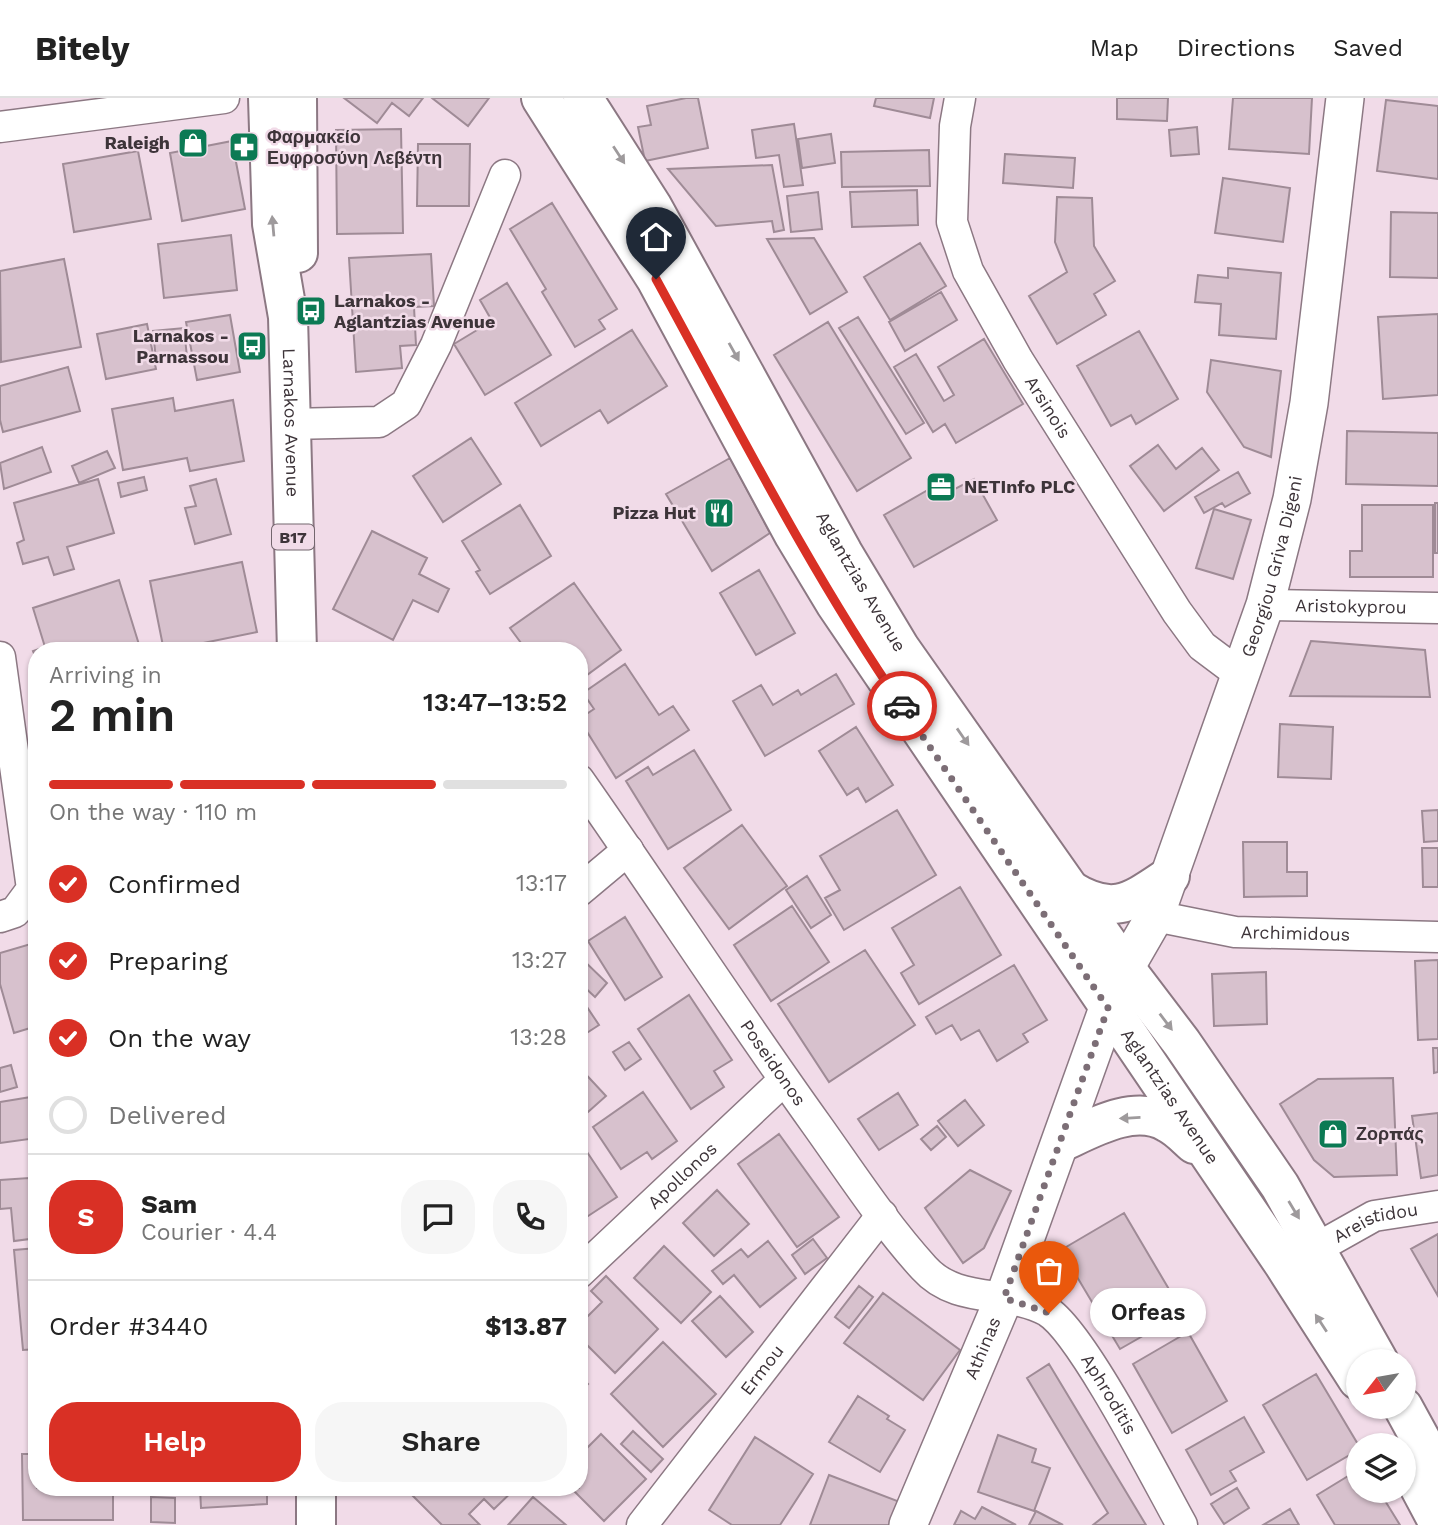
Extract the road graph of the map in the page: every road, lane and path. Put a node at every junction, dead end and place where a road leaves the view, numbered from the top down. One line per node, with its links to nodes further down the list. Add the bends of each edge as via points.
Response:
1 (224, 98): 8 (street)
2 (268, 98): 10 (main road, Larnakos Avenue / B17, one-way to 2, via 272,224)
3 (297, 98): 10 (main road, Larnakos Avenue / B17, via 299,235)
4 (541, 98): 28 (main road, Aglantzias Avenue, via 656,279 835,604)
5 (583, 98): 22 (main road, Aglantzias Avenue, one-way to 22, via 658,217 863,589)
6 (960, 98): 16 (street, Arsinois, via 952,222 968,271 1018,360 1177,612 1202,646)
7 (1345, 98): 12 (street, Georgiou Griva Digeni, via 1309,403 1292,499)
8 (0, 127)
9 (505, 175): 11 (street, via 436,345 406,404 379,422)
10 (288, 317): 11 (main road, Larnakos Avenue / B17)
11 (289, 424): 14 (main road, Larnakos Avenue / B17)
12 (1265, 606): 13 (street, Aristokyprou); 16 (street, Georgiou Griva Digeni)
13 (1438, 608)
14 (297, 642)
15 (0, 657): 19 (street)
16 (1242, 676): 20 (street, Georgiou Griva Digeni)
17 (588, 793): 18 (street, Poseidonos)
18 (628, 849): 21 (street); 29 (street, Poseidonos)
19 (28, 861)
20 (1170, 876): 22 (main road, via 1113,907 1091,903); 24 (street, Georgiou Griva Digeni)
21 (588, 883)
22 (1070, 890): 27 (main road, Aglantzias Avenue)
23 (28, 895): 25 (street, via 15,912)
24 (1155, 916): 26 (street, Archimidous, via 1235,932); 27 (street, Georgiou Griva Digeni)
25 (1, 917)
26 (1438, 937)
27 (1125, 968): 28 (street, Georgiou Griva Digeni); 34 (main road, Aglantzias Avenue, one-way to 34, via 1182,1043)
28 (1108, 1008): 30 (street, Athinas); 31 (main road, Aglantzias Avenue)
29 (784, 1080): 33 (street, Poseidonos); 35 (street, Apollonos)
30 (1062, 1142): 31 (main road, one-way to 30, via 1159,1119 1110,1120); 36 (street, Athinas)
31 (1209, 1157): 38 (main road, Aglantzias Avenue, one-way to 31)
32 (1438, 1206): 34 (street, Areistidou, via 1374,1216)
33 (882, 1215): 36 (street, Poseidonos, via 939,1282 967,1293); 45 (street, Ermou)
34 (1317, 1248): 37 (main road, Aglantzias Avenue)
35 (588, 1265)
36 (1004, 1298): 46 (street, Athinas); 47 (street, Aphroditis, via 1049,1313 1069,1333)
37 (1371, 1349)
38 (1346, 1361)
39 (1410, 1419): 40 (main road)
40 (1438, 1471)
41 (1416, 1481): 43 (main road)
42 (316, 1496): 44 (main road)
43 (1438, 1522)
44 (316, 1525)
45 (642, 1525)
46 (908, 1525)
47 (1182, 1525)

